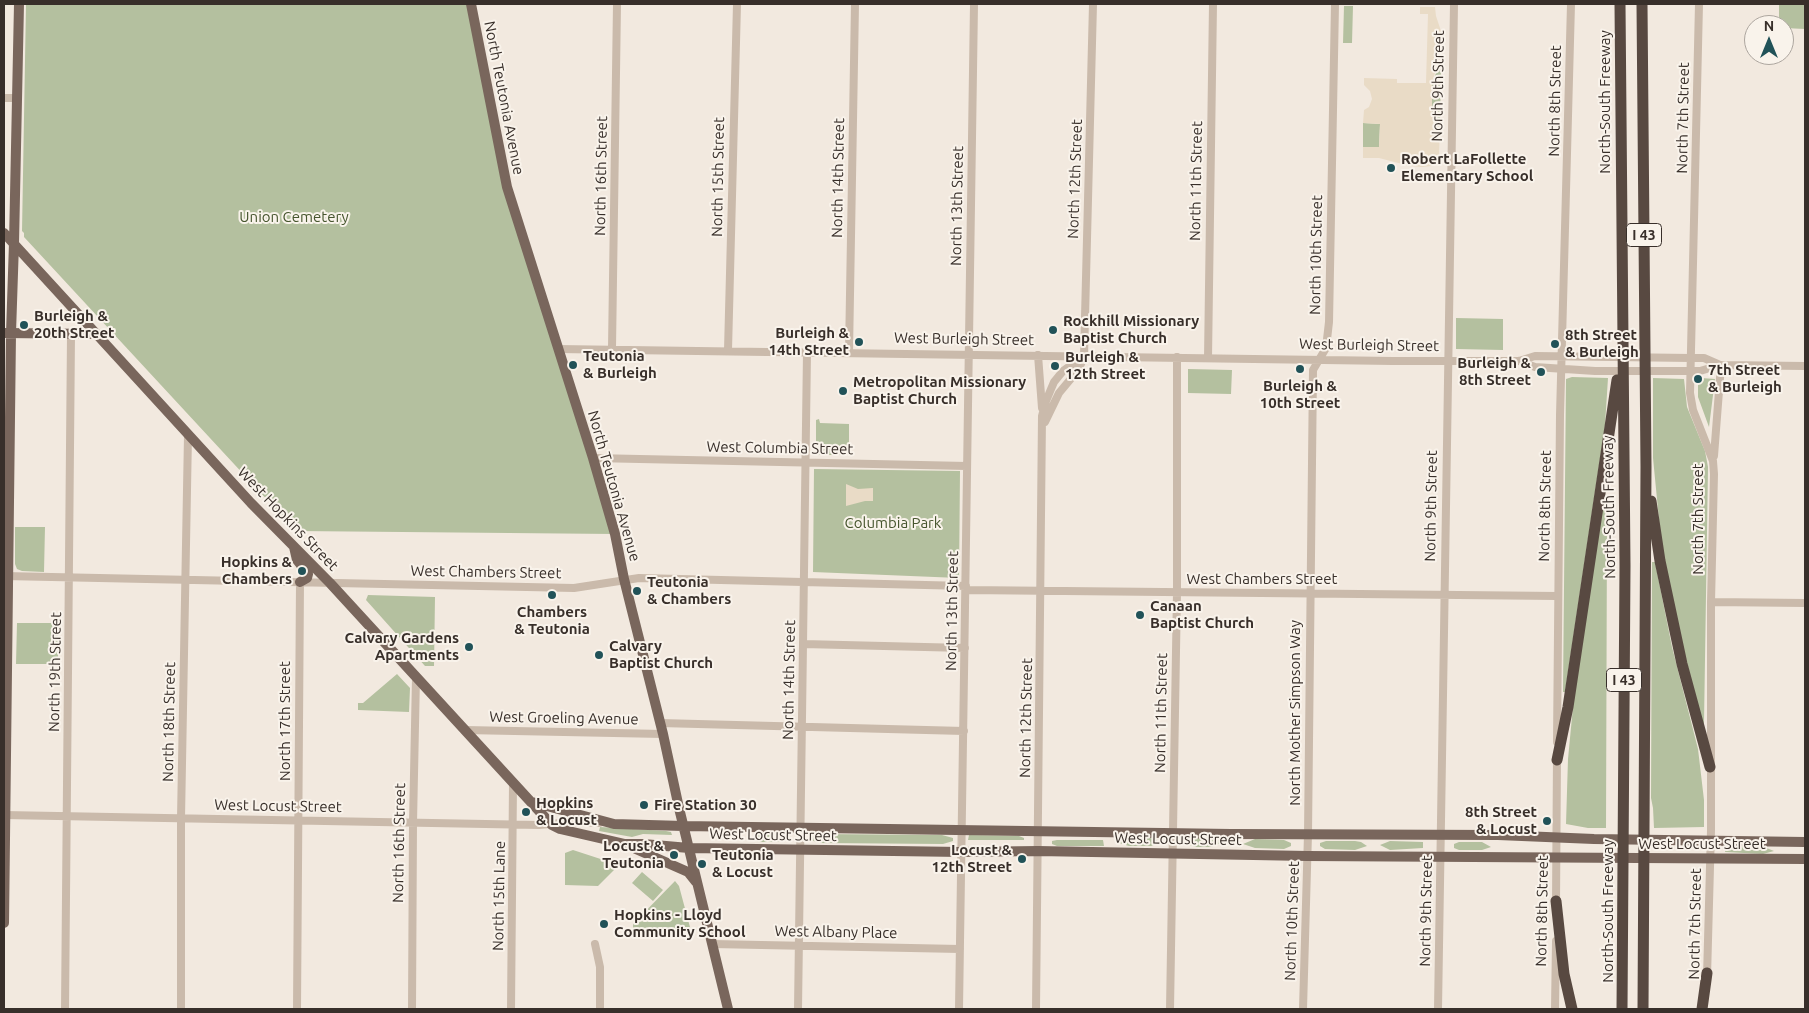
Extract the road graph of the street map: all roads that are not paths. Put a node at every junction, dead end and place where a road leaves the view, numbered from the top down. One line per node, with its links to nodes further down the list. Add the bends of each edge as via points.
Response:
1 (19, 4): 16 (main road)
2 (470, 4): 23 (main road, North Teutonia Avenue, via 506,187)
3 (617, 4): 22 (street, North 16th Street)
4 (736, 4): 24 (street, North 15th Street)
5 (855, 4): 27 (street, North 14th Street)
6 (974, 4): 28 (street, North 13th Street)
7 (1093, 4): 30 (street, North 12th Street)
8 (1212, 4): 33 (street, North 11th Street)
9 (1335, 4): 35 (street, North 10th Street, via 1329,322 1326,348)
10 (1454, 4): 36 (street, North 9th Street)
11 (1571, 4): 32 (street, North 8th Street)
12 (1642, 4): 49 (highway, I 43)
13 (1699, 4): 34 (street, North 7th Street)
14 (1619, 7): 25 (highway, North-South Freeway / I 43)
15 (4, 98): 16 (street)
16 (17, 98): 18 (main road)
17 (4, 233): 18 (main road, West Hopkins Street)
18 (14, 243): 19 (main road); 20 (main road, West Hopkins Street)
19 (7, 333): 21 (main road); 51 (main road)
20 (97, 334): 21 (main road); 44 (main road, West Hopkins Street)
21 (72, 335): 52 (street, North 19th Street)
22 (612, 348): 23 (street, West Burleigh Street); 24 (street, West Burleigh Street)
23 (558, 349): 45 (main road, North Teutonia Avenue)
24 (728, 350): 26 (street, West Burleigh Street)
25 (1622, 351): 74 (highway, via 1568,707); 130 (highway, North-South Freeway / I 43)
26 (807, 352): 27 (street, West Burleigh Street); 47 (street, North 14th Street)
27 (849, 352): 28 (street, West Burleigh Street)
28 (968, 355): 29 (street, West Burleigh Street); 48 (street, North 13th Street)
29 (1038, 355): 30 (street, West Burleigh Street); 42 (street)
30 (1084, 356): 31 (street, West Burleigh Street); 42 (street, North 12th Street, via 1054,382); 43 (street, North 12th Street, via 1079,369 1059,393)
31 (1177, 357): 33 (street, West Burleigh Street); 60 (street, North 11th Street)
32 (1562, 357): 34 (street, West Burleigh Street); 37 (street, West Burleigh Street, via 1536,356); 40 (street, North 8th Street)
33 (1208, 358): 35 (street, West Burleigh Street)
34 (1691, 358): 38 (street, West Burleigh Street, via 1704,358); 41 (street, North 7th Street)
35 (1320, 359): 36 (street, West Burleigh Street); 61 (street, North 10th Street, via 1313,370)
36 (1447, 361): 37 (street, West Burleigh Street); 62 (street, North 9th Street)
37 (1519, 361): 40 (street, West Burleigh Street, via 1535,367)
38 (1720, 365): 39 (street, West Burleigh Street); 41 (street, West Burleigh Street, via 1704,371); 46 (street)
39 (1805, 366)
40 (1561, 369): 41 (street, West Burleigh Street); 63 (street, North 8th Street)
41 (1690, 371): 46 (street, North 7th Street, via 1691,403)
42 (1042, 416): 43 (street, North 12th Street)
43 (1043, 426): 59 (street, North 12th Street)
44 (188, 435): 50 (main road, West Hopkins Street); 53 (street, North 18th Street)
45 (593, 458): 47 (street, West Columbia Street); 54 (main road, North Teutonia Avenue)
46 (1713, 461): 64 (street, North 7th Street)
47 (805, 463): 48 (street, West Columbia Street); 57 (street, North 14th Street)
48 (967, 466): 58 (street, North 13th Street)
49 (1646, 467): 75 (highway, via 1660,561); 131 (highway, I 43)
50 (294, 546): 55 (main road, via 297,560 308,574); 56 (main road, West Hopkins Street)
51 (6, 576): 52 (street, West Chambers Street); 78 (main road)
52 (70, 577): 53 (street, West Chambers Street); 79 (street, North 19th Street)
53 (185, 580): 55 (street, West Chambers Street); 80 (street, North 18th Street)
54 (624, 580): 56 (street, West Chambers Street, via 574,588); 57 (street, West Chambers Street); 69 (main road, North Teutonia Avenue)
55 (300, 582): 56 (street, West Chambers Street); 81 (street, North 17th Street)
56 (330, 582): 68 (main road, West Hopkins Street)
57 (804, 582): 58 (street, West Chambers Street); 66 (street, North 14th Street)
58 (966, 588): 59 (street, West Chambers Street); 67 (street, North 13th Street)
59 (1041, 592): 60 (street, West Chambers Street); 89 (street, North 12th Street)
60 (1177, 592): 61 (street, West Chambers Street); 90 (street, North 11th Street)
61 (1310, 593): 62 (street, West Chambers Street); 91 (street, North Mother Simpson Way)
62 (1444, 595): 63 (street, West Chambers Street); 92 (street, North 9th Street)
63 (1558, 596): 74 (street, North 8th Street)
64 (1711, 602): 65 (street); 75 (street, North 7th Street)
65 (1805, 603)
66 (803, 644): 67 (street); 70 (street, North 14th Street)
67 (965, 648): 72 (street, North 13th Street)
68 (416, 677): 71 (main road, West Hopkins Street); 82 (street, North 16th Street)
69 (660, 723): 70 (street, West Groeling Avenue); 73 (main road, North Teutonia Avenue)
70 (803, 727): 72 (street, West Groeling Avenue); 87 (street, North 14th Street)
71 (465, 730): 73 (street, West Groeling Avenue); 76 (main road, West Hopkins Street)
72 (964, 731): 88 (street, North 13th Street)
73 (663, 734): 86 (main road, North Teutonia Avenue)
74 (1557, 760): 93 (street, North 8th Street)
75 (1710, 767): 94 (street, North 7th Street)
76 (513, 783): 77 (main road, West Hopkins Street); 84 (street, North 15th Lane)
77 (532, 802): 83 (main road); 85 (main road, West Hopkins Street)
78 (4, 815): 79 (street, West Locust Street); 109 (main road)
79 (66, 816): 80 (street, West Locust Street); 116 (street, North 19th Street)
80 (181, 818): 81 (street, West Locust Street); 117 (street, North 18th Street)
81 (298, 822): 82 (street, West Locust Street); 118 (street, North 17th Street)
82 (413, 823): 84 (street, West Locust Street); 119 (street, North 16th Street)
83 (614, 824): 85 (street, West Locust Street, via 572,822); 86 (main road, West Locust Street)
84 (514, 825): 85 (street, West Locust Street); 115 (street, North 15th Lane)
85 (552, 825): 96 (main road, West Locust Street)
86 (683, 826): 87 (main road, West Locust Street); 97 (main road, North Teutonia Avenue)
87 (801, 828): 88 (main road, West Locust Street); 98 (street, North 14th Street)
88 (961, 830): 89 (main road, West Locust Street); 100 (street, North 13th Street)
89 (1038, 831): 90 (main road, West Locust Street); 99 (street, North 12th Street)
90 (1172, 832): 91 (main road, West Locust Street); 101 (street, North 11th Street)
91 (1308, 834): 92 (main road, West Locust Street); 102 (street, North 10th Street)
92 (1441, 835): 93 (main road, West Locust Street); 103 (street, North 9th Street)
93 (1557, 837): 94 (main road, West Locust Street); 104 (street, North 8th Street)
94 (1710, 840): 95 (main road, West Locust Street); 105 (street, North 7th Street)
95 (1805, 842)
96 (625, 844): 97 (main road, West Locust Street); 107 (main road, via 688,872)
97 (689, 848): 98 (main road, West Locust Street); 107 (main road, North Teutonia Avenue)
98 (800, 851): 100 (main road, West Locust Street); 112 (street, North 14th Street)
99 (1038, 851): 100 (main road, West Locust Street); 101 (main road, West Locust Street); 124 (street, North 12th Street)
100 (961, 852): 113 (street, North 13th Street)
101 (1172, 853): 102 (main road, West Locust Street); 125 (street, North 11th Street)
102 (1307, 856): 103 (main road, West Locust Street); 126 (street, North 10th Street)
103 (1440, 856): 104 (main road, West Locust Street); 127 (street, North 9th Street)
104 (1557, 858): 105 (main road, West Locust Street); 108 (street, North 8th Street)
105 (1710, 859): 106 (main road, West Locust Street); 114 (street, North 7th Street)
106 (1805, 859)
107 (697, 882): 111 (main road, North Teutonia Avenue)
108 (1556, 901): 128 (street, North 8th Street); 129 (highway, via 1564,974)
109 (4, 923)
110 (595, 944): 120 (street, via 600,967)
111 (712, 944): 112 (street, West Albany Place); 121 (main road, North Teutonia Avenue)
112 (799, 945): 113 (street, West Albany Place); 122 (street, North 14th Street)
113 (960, 949): 123 (street, North 13th Street)
114 (1707, 973): 132 (highway); 133 (street, North 7th Street)
115 (511, 1008)
116 (65, 1009)
117 (180, 1009)
118 (297, 1009)
119 (412, 1009)
120 (600, 1009)
121 (728, 1009)
122 (798, 1009)
123 (959, 1009)
124 (1036, 1009)
125 (1170, 1009)
126 (1303, 1009)
127 (1438, 1009)
128 (1555, 1009)
129 (1572, 1009)
130 (1622, 1009)
131 (1643, 1009)
132 (1702, 1009)
133 (1707, 1009)

